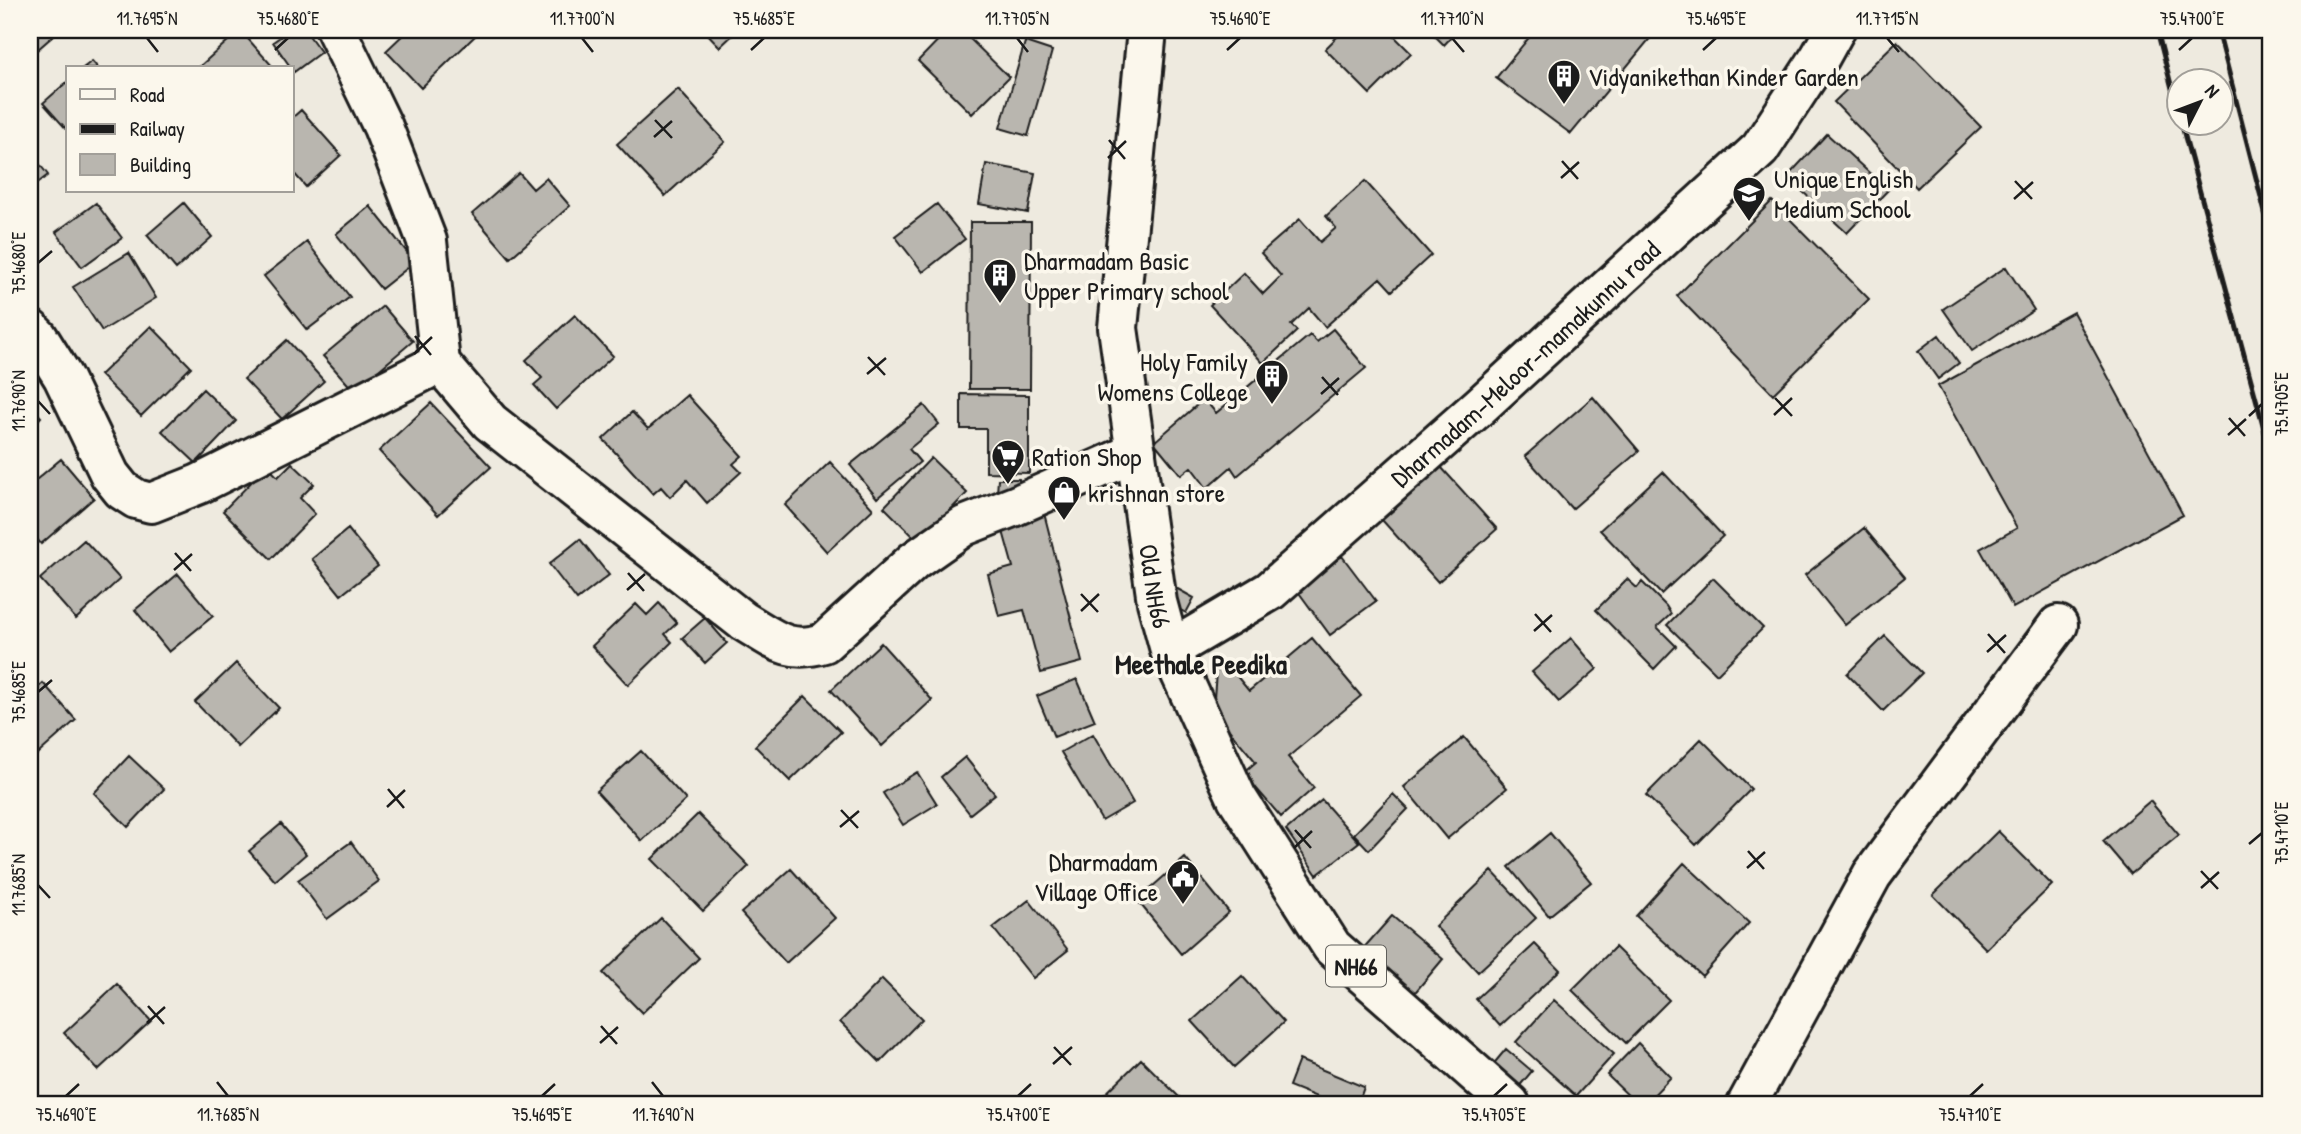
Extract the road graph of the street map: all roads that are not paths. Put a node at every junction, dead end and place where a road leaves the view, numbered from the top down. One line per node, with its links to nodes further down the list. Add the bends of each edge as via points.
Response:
1 (336, 30): 5 (main road, via 383,127 427,241)
2 (1147, 30): 6 (main road, Old NH66 / NH66, via 1118,328)
3 (1835, 30): 8 (main road, Dharmadam-Meloor-mamakunnu road, via 1760,149 1480,406 1269,591)
4 (30, 329): 5 (main road, via 64,377 110,475 122,490 151,503 199,484)
5 (440, 363): 6 (main road, via 490,422 743,621 784,645 804,649 824,643 914,561 964,526)
6 (1136, 452): 8 (main road, Old NH66 / NH66, via 1157,603)
7 (2059, 625): 10 (main road, via 1872,875)
8 (1171, 650): 9 (main road, Old NH66 / NH66, via 1237,798 1332,947)
9 (1510, 1104)
10 (1747, 1104)

